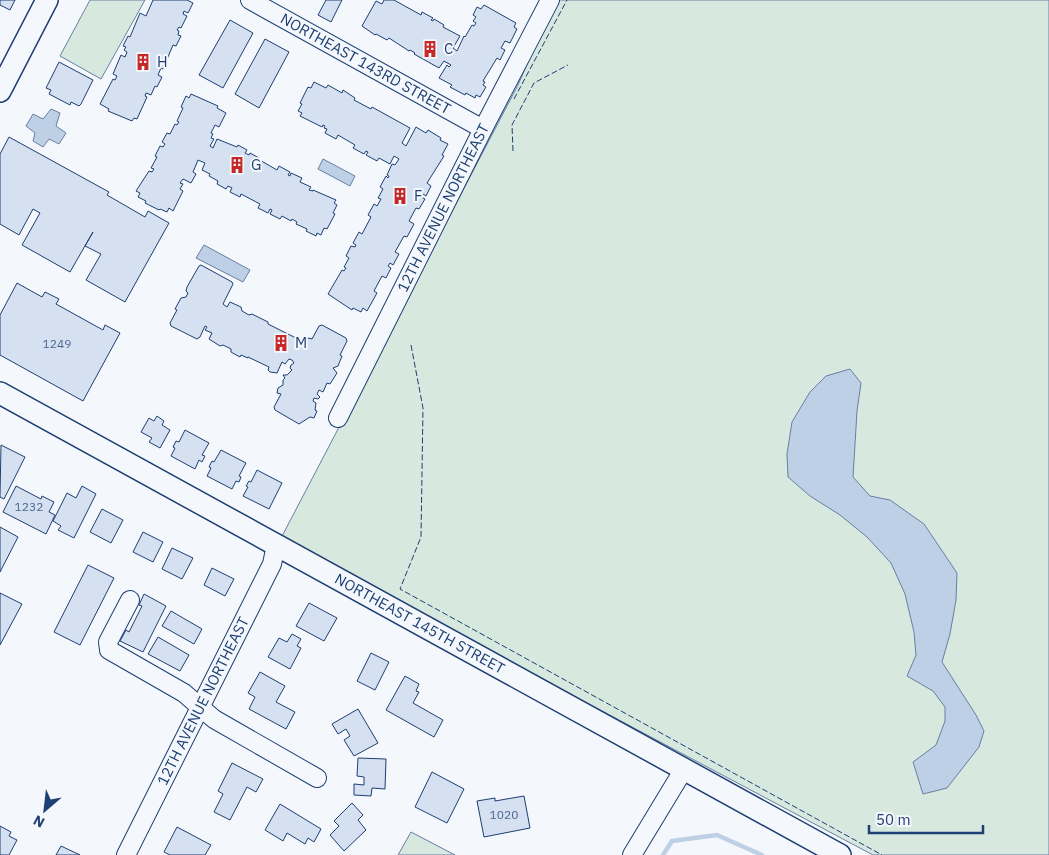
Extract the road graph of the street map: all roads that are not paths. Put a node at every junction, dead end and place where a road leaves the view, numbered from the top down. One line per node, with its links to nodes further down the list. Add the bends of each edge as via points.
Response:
1 (47, 0): 4 (main road)
2 (250, 0): 5 (street, NORTHEAST 143RD STREET)
3 (550, 0): 5 (street, 12TH AVENUE NORTHEAST)
4 (0, 91)
5 (483, 129): 7 (street, 12TH AVENUE NORTHEAST)
6 (0, 393): 8 (main road, NORTHEAST 145TH STREET)
7 (338, 418)
8 (276, 545): 10 (street, 12TH AVENUE NORTHEAST, via 272,564); 11 (main road, NORTHEAST 145TH STREET)
9 (130, 600): 10 (street, via 108,642 109,650 184,693)
10 (201, 708): 12 (street, via 214,719); 13 (street, 12TH AVENUE NORTHEAST)
11 (684, 769): 14 (street); 15 (main road, NORTHEAST 145TH STREET)
12 (317, 778)
13 (126, 855)
14 (632, 855)
15 (840, 855)

